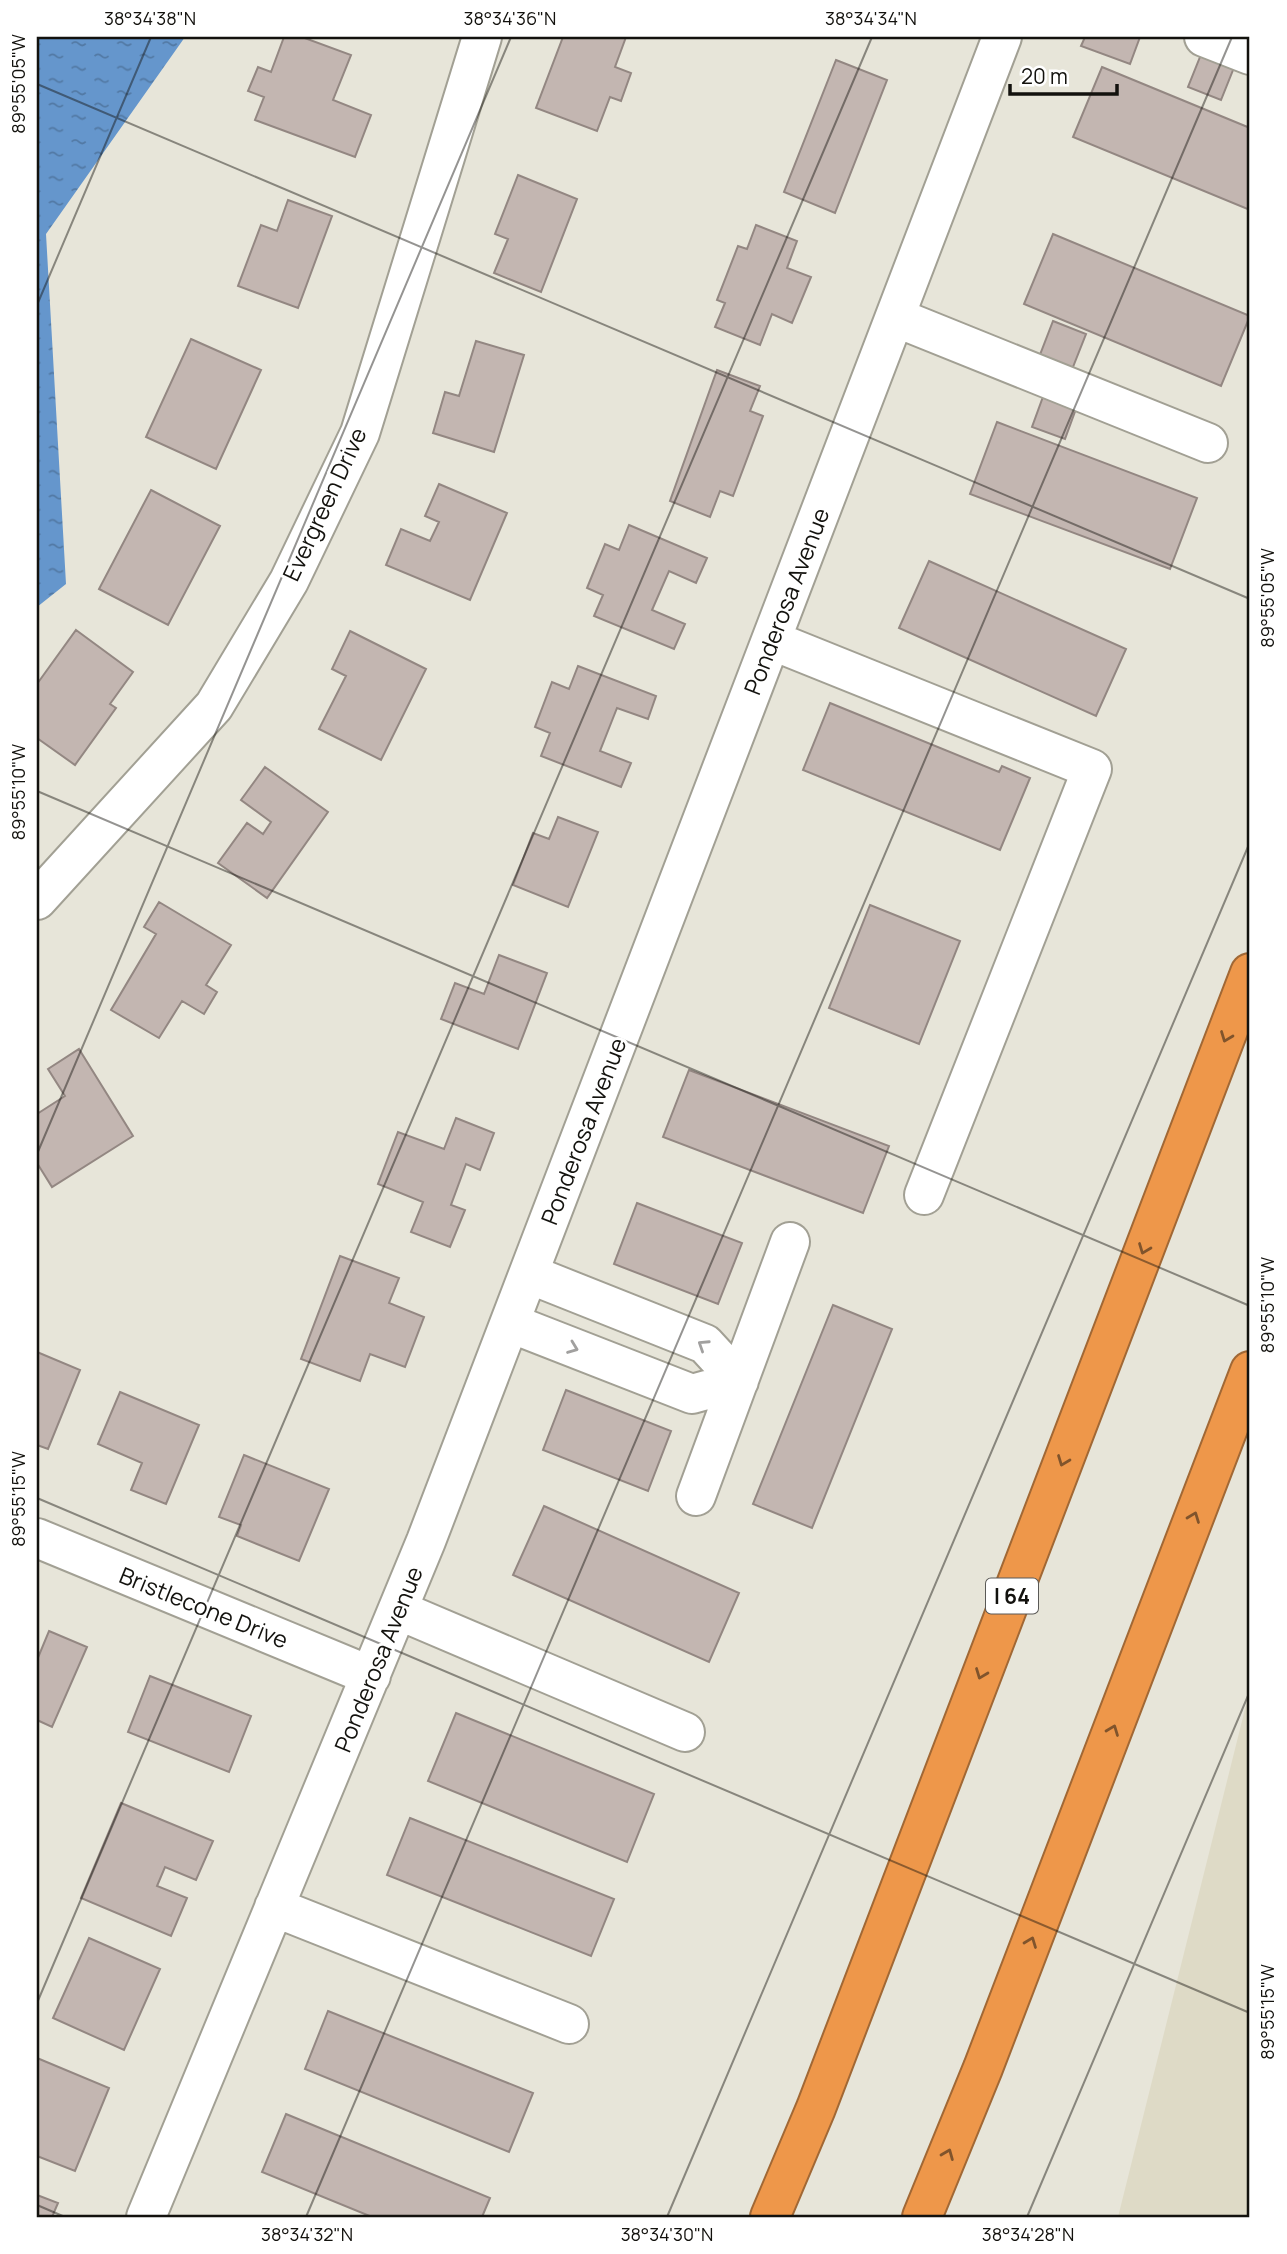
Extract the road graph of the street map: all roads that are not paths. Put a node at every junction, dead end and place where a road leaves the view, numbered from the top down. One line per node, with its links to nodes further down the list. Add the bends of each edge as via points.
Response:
1 (482, 37): 8 (street, Evergreen Drive, via 360,433 289,581 214,705)
2 (1002, 37): 5 (street, Ponderosa Avenue)
3 (1204, 37): 4 (street)
4 (1250, 55)
5 (895, 317): 6 (street); 7 (street, Ponderosa Avenue)
6 (1208, 443)
7 (771, 640): 10 (street, via 1092,769); 12 (street, Ponderosa Avenue)
8 (37, 900)
9 (1250, 973): 24 (highway, I 64, one-way to 24, via 816,2108)
10 (924, 1195)
11 (790, 1242): 15 (street)
12 (528, 1274): 13 (street, Ponderosa Avenue); 15 (street, one-way to 12, via 705,1344)
13 (510, 1323): 15 (street, one-way to 15, via 692,1394); 18 (street, Ponderosa Avenue)
14 (1250, 1371): 25 (highway, one-way to 14)
15 (739, 1381): 16 (street)
16 (696, 1496)
17 (37, 1538): 19 (street, Bristlecone Drive)
18 (398, 1610): 19 (street, Ponderosa Avenue); 20 (street)
19 (371, 1676): 21 (street, Ponderosa Avenue)
20 (685, 1732)
21 (274, 1907): 22 (street); 23 (street, Ponderosa Avenue)
22 (569, 2024)
23 (158, 2214)
24 (770, 2217)
25 (922, 2217)

